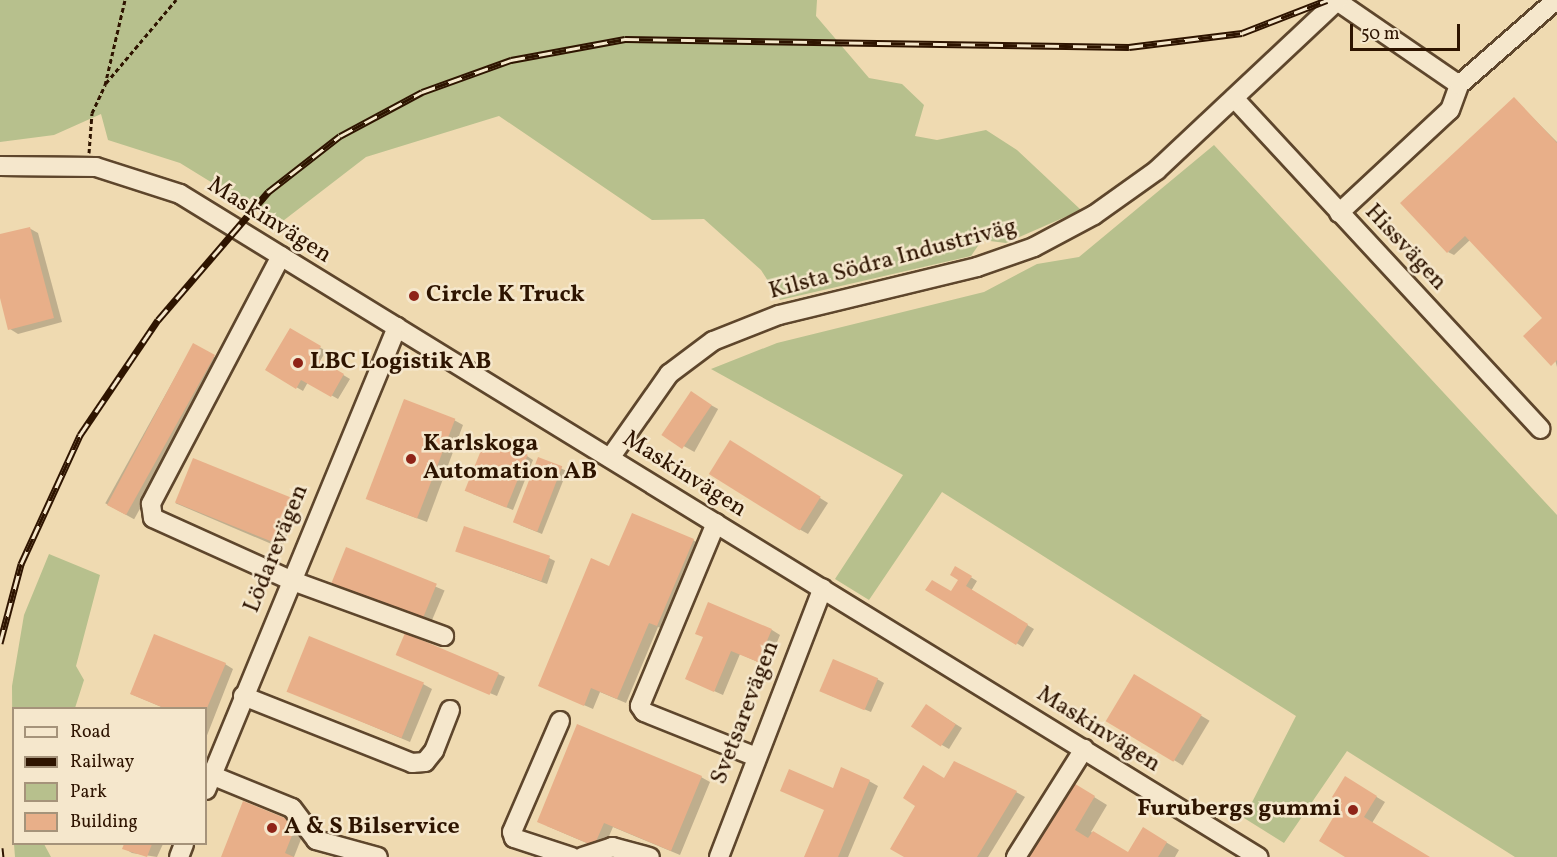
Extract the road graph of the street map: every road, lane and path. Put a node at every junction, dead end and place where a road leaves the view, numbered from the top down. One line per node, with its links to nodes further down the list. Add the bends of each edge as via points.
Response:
1 (125, 0): 5 (path)
2 (176, 0): 5 (path)
3 (1556, 0): 6 (street)
4 (1338, 1): 6 (street); 7 (street, Kilsta Södra Industriväg)
5 (105, 85): 9 (path, via 92,113)
6 (1459, 85): 10 (street, via 1450,110)
7 (1234, 98): 10 (street, Hissvägen); 14 (street, Kilsta Södra Industriväg, via 1124,195 1034,247 977,267 779,315 712,341 669,374)
8 (0, 166): 9 (street, Maskinvägen)
9 (88, 166): 11 (street, Maskinvägen, via 180,194)
10 (1339, 213): 13 (street, Hissvägen)
11 (281, 256): 12 (street, Maskinvägen); 16 (street, via 151,512 159,524)
12 (397, 327): 14 (street, Maskinvägen); 16 (street, Lödarevägen)
13 (1541, 429)
14 (610, 458): 15 (street, Maskinvägen)
15 (716, 523): 17 (street, Maskinvägen); 23 (street, via 640,706 644,712)
16 (290, 580): 18 (street); 19 (street, Lödarevägen)
17 (823, 588): 22 (street, Maskinvägen); 23 (street, Svetsarevägen)
18 (444, 636)
19 (243, 696): 20 (street, via 412,763 425,762 434,751); 24 (street, Lödarevägen)
20 (450, 710)
21 (560, 721): 27 (street, via 512,832 514,838)
22 (1084, 749): 25 (street, Maskinvägen); 31 (street)
23 (754, 756): 30 (street, Svetsarevägen)
24 (208, 783): 26 (street, via 292,808 316,840)
25 (1246, 854)
26 (378, 857)
27 (572, 857)
28 (582, 857): 29 (street, via 618,847)
29 (650, 857)
30 (719, 857)
31 (1016, 857)

